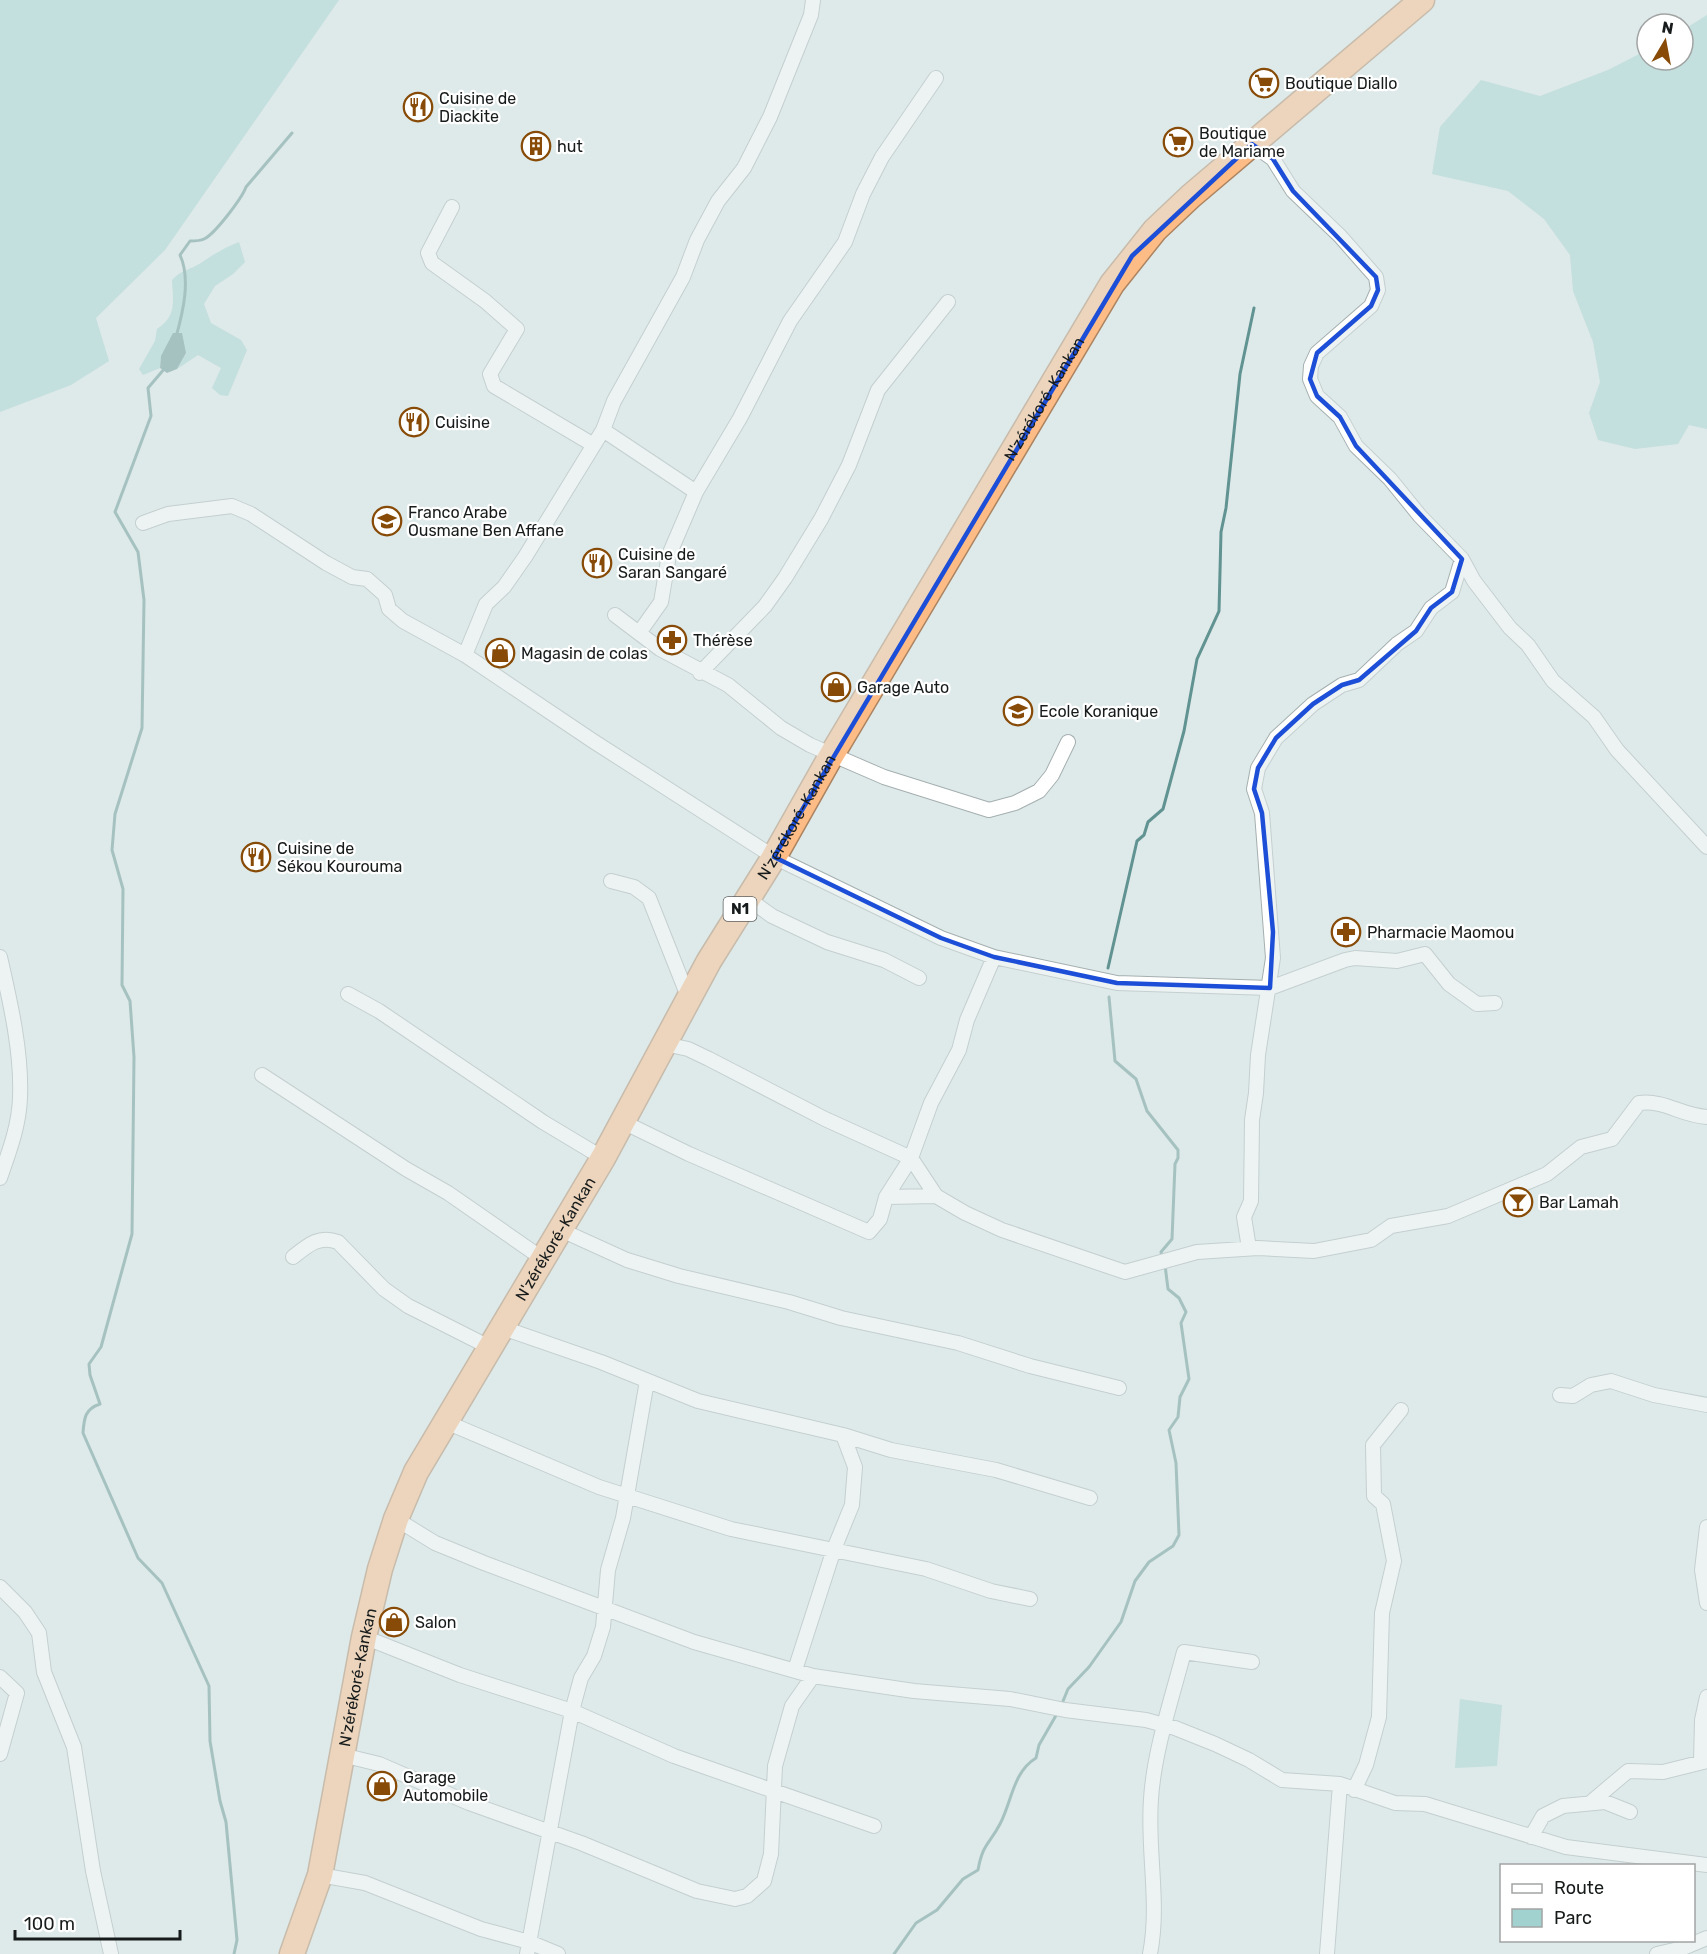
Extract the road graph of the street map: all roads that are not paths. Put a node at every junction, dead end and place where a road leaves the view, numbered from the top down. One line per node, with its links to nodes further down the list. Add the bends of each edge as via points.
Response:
1 (813, 0): 7 (street, via 811,15 770,117 744,168 718,201 697,240 683,277 614,401)
2 (1422, 0): 4 (highway, N'zérékoré-Kankan / N1)
3 (936, 78): 9 (street, via 882,158 845,242 790,321)
4 (1251, 144): 11 (street, via 1273,159 1293,191 1376,277 1378,290 1371,306 1317,353 1310,379 1317,396 1340,417 1356,446); 17 (highway, N'zérékoré-Kankan / N1, via 1155,230 1112,284)
5 (452, 207): 8 (street, via 428,253 432,263 486,301 517,329 490,374 494,386)
6 (948, 302): 15 (street, via 878,390 849,465 784,578 765,606)
7 (603, 430): 8 (street); 9 (street)
8 (592, 444): 14 (street, via 525,557 486,604)
9 (696, 492): 13 (street, via 669,555 661,602)
10 (143, 523): 14 (street, via 168,514 232,506 352,578 367,579 385,595 389,609 403,621)
11 (1462, 559): 18 (street, via 1474,581 1553,681 1594,717 1617,750); 25 (street, via 1452,592 1431,608 1416,631 1359,680 1342,685 1313,704 1276,738 1258,768 1254,789 1262,813 1273,932)
12 (615, 615): 13 (street)
13 (639, 633): 15 (street)
14 (465, 654): 19 (street, via 601,747)
15 (700, 673): 17 (street, via 728,685 781,728)
16 (1068, 742): 17 (street, via 1052,775 1039,791 989,810)
17 (831, 756): 19 (highway, N'zérékoré-Kankan / N1)
18 (1707, 847)
19 (774, 857): 21 (highway, N'zérékoré-Kankan / N1); 23 (street, via 941,938)
20 (611, 881): 27 (street, via 634,887 649,898)
21 (747, 898): 24 (street, via 772,916 827,942 884,960); 27 (highway, N'zérékoré-Kankan / N1)
22 (0, 957): 35 (street, via 20,1098 12,1144)
23 (994, 957): 25 (street, via 1117,983); 34 (street, via 967,1020 959,1050 931,1103)
24 (919, 978)
25 (1270, 988): 28 (street, via 1345,960 1397,961 1425,954 1449,984 1477,1004); 39 (street, via 1259,1044 1252,1120 1251,1201 1244,1217)
26 (348, 994): 33 (street)
27 (689, 999): 29 (highway, N'zérékoré-Kankan / N1)
28 (1495, 1003)
29 (665, 1044): 32 (highway, N'zérékoré-Kankan / N1); 34 (street, via 688,1049)
30 (262, 1075): 41 (street, via 448,1193)
31 (1707, 1117): 39 (street, via 1688,1116 1656,1101 1639,1103 1612,1139 1581,1147 1547,1174 1448,1216 1391,1226 1371,1240 1314,1251)
32 (623, 1122): 33 (highway, N'zérékoré-Kankan / N1); 37 (street, via 869,1232 880,1219)
33 (603, 1158): 38 (highway, N'zérékoré-Kankan / N1)
34 (911, 1158): 36 (street); 37 (street)
35 (0, 1178)
36 (936, 1196): 37 (street); 39 (street, via 1002,1230 1125,1272 1197,1252)
37 (886, 1197)
38 (561, 1230): 41 (highway, N'zérékoré-Kankan / N1); 44 (street, via 627,1260 689,1278 841,1318 958,1343)
39 (1249, 1248)
40 (293, 1257): 42 (street, via 315,1241 338,1242 384,1289 408,1306)
41 (543, 1259): 42 (highway, N'zérékoré-Kankan / N1)
42 (497, 1338): 43 (street); 48 (highway, N'zérékoré-Kankan / N1)
43 (647, 1381): 49 (street, via 698,1401); 50 (street)
44 (1119, 1388)
45 (1560, 1395): 46 (street, via 1573,1396 1591,1385 1611,1381 1654,1395)
46 (1707, 1405)
47 (1401, 1410): 71 (street, via 1373,1445 1374,1496 1383,1504 1394,1561 1382,1613 1378,1717 1366,1765)
48 (446, 1422): 50 (street, via 599,1487); 52 (highway, N'zérékoré-Kankan / N1, via 416,1472)
49 (843, 1435): 51 (street, via 891,1450 996,1470); 54 (street, via 855,1467 854,1486 852,1505)
50 (628, 1495): 54 (street, via 731,1529); 58 (street, via 608,1570)
51 (1090, 1498)
52 (396, 1519): 58 (street, via 435,1544); 59 (highway, N'zérékoré-Kankan / N1)
53 (1707, 1527): 57 (street, via 1702,1570)
54 (834, 1549): 56 (street, via 926,1569 991,1591); 61 (street)
55 (0, 1587): 82 (street, via 39,1633 44,1672 74,1748 93,1871)
56 (1030, 1599)
57 (1707, 1603)
58 (606, 1609): 61 (street, via 694,1642); 65 (street, via 594,1656 581,1678)
59 (363, 1637): 65 (street, via 460,1675); 68 (highway, N'zérékoré-Kankan / N1)
60 (1252, 1662): 66 (street, via 1184,1652)
61 (795, 1670): 62 (street)
62 (813, 1676): 66 (street, via 914,1691 1010,1699); 72 (street, via 792,1706)
63 (0, 1677): 67 (street, via 17,1693)
64 (1707, 1697): 69 (street, via 1702,1720)
65 (572, 1711): 72 (street, via 674,1756); 76 (street)
66 (1164, 1725): 70 (street, via 1249,1760 1282,1780); 85 (street, via 1150,1799 1154,1870)
67 (0, 1754)
68 (342, 1755): 76 (street, via 379,1764); 79 (highway, N'zérékoré-Kankan / N1)
69 (1704, 1762): 73 (street, via 1663,1772 1628,1771)
70 (1340, 1784): 71 (street); 86 (street)
71 (1354, 1790): 77 (street, via 1395,1803 1425,1804)
72 (772, 1791): 75 (street); 76 (street, via 771,1854 764,1881 747,1896 735,1899 697,1891)
73 (1590, 1803): 74 (street, via 1605,1802); 77 (street, via 1563,1806 1543,1816)
74 (1630, 1812)
75 (874, 1826)
76 (550, 1834): 81 (street)
77 (1531, 1837): 78 (street, via 1566,1847)
78 (1707, 1865)
79 (320, 1875): 81 (street, via 365,1883); 83 (highway, N'zérékoré-Kankan / N1)
80 (1707, 1938): 87 (street)
81 (528, 1948): 84 (street)
82 (111, 1954)
83 (292, 1954)
84 (558, 1954)
85 (1150, 1954)
86 (1327, 1954)
87 (1657, 1954)

